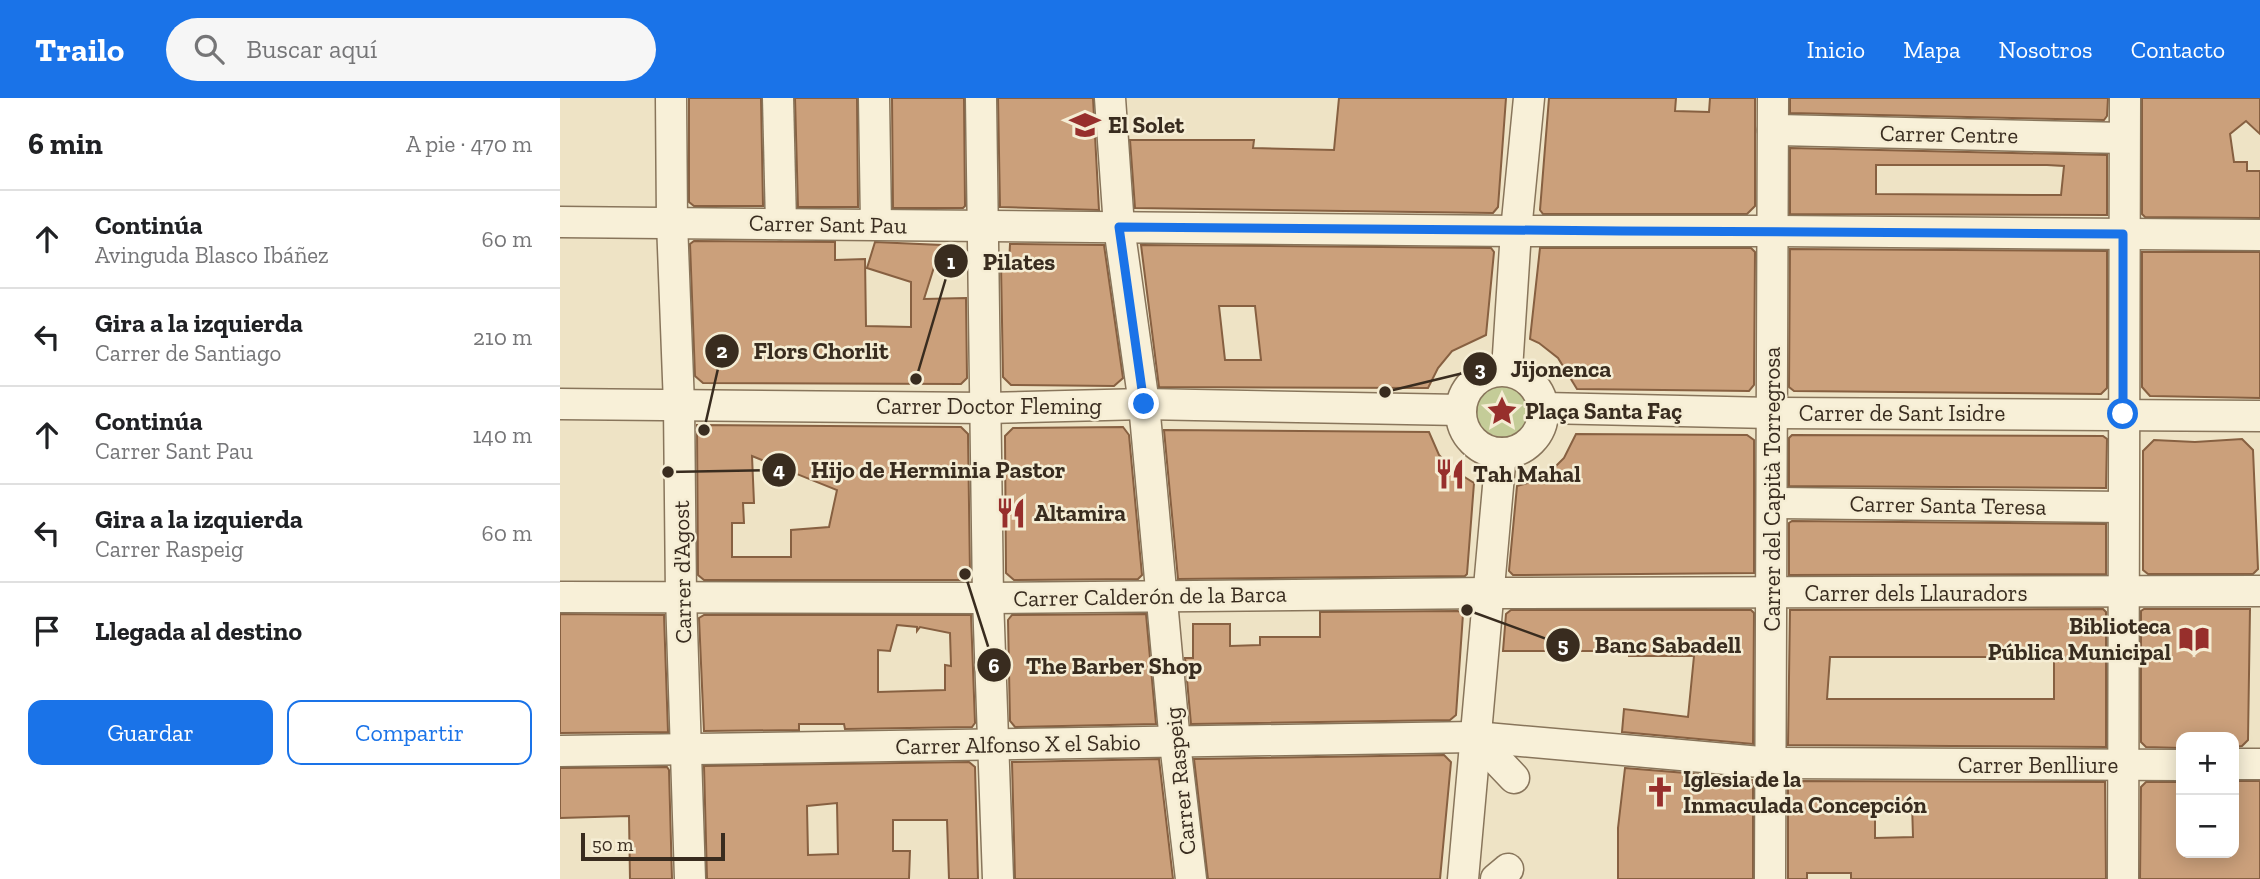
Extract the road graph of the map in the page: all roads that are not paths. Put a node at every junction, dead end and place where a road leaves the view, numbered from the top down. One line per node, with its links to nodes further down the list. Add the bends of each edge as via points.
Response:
1 (671, 98): 12 (street, Carrer d'Agost)
2 (778, 98): 13 (street)
3 (874, 98): 14 (street)
4 (981, 98): 15 (street)
5 (1110, 98): 16 (street, Carrer Raspeig)
6 (1529, 98): 17 (street)
7 (1773, 98): 9 (street, Carrer del Capità Torregrosa)
8 (2125, 98): 10 (street)
9 (1773, 130): 10 (street, Carrer Centre); 18 (street, Carrer del Capità Torregrosa)
10 (2124, 138): 19 (street)
11 (560, 222): 12 (street, Carrer Sant Pau)
12 (672, 222): 13 (street, Carrer Sant Pau); 24 (street, Carrer d'Agost)
13 (781, 224): 14 (street, Carrer Sant Pau)
14 (876, 224): 15 (street, Carrer Sant Pau)
15 (982, 226): 16 (street, Carrer Sant Pau); 25 (street)
16 (1119, 227): 17 (street, Carrer Sant Pau); 23 (street, Carrer Raspeig)
17 (1516, 231): 18 (street, Carrer Sant Pau); 21 (street)
18 (1772, 231): 19 (street, Carrer Sant Pau); 28 (street, Carrer del Capità Torregrosa)
19 (2123, 234): 20 (street, Carrer Sant Pau); 29 (street)
20 (2260, 235)
21 (1507, 370): 26 (street, via 1532,383); 27 (street, via 1481,376 1471,385)
22 (560, 404): 24 (street, Carrer Doctor Fleming)
23 (1144, 404): 25 (street, Carrer Doctor Fleming); 27 (street, Carrer Doctor Fleming); 39 (street, Carrer Raspeig)
24 (679, 405): 25 (street, Carrer Doctor Fleming); 38 (street, Carrer d'Agost)
25 (986, 408): 41 (street)
26 (1544, 408): 28 (street, Carrer de Sant Isidre); 31 (street, via 1542,425 1533,440 1518,450)
27 (1461, 410): 31 (street, via 1468,435 1488,451)
28 (1771, 413): 29 (street, Carrer de Sant Isidre); 32 (street, Carrer del Capità Torregrosa)
29 (2123, 414): 30 (street, Carrer de Sant Isidre); 33 (street)
30 (2260, 416)
31 (1501, 453): 35 (street)
32 (1773, 503): 33 (street, Carrer Santa Teresa); 36 (street, Carrer del Capità Torregrosa)
33 (2123, 507): 37 (street)
34 (2260, 591): 37 (street, Carrer dels Llauradors)
35 (1488, 593): 36 (street, Carrer dels Llauradors); 39 (street, Carrer Calderón de la Barca); 42 (street, via 1491,669 1488,701)
36 (1772, 593): 37 (street, Carrer dels Llauradors); 47 (street, Carrer del Capità Torregrosa)
37 (2122, 593): 50 (street)
38 (681, 596): 40 (street, Carrer Calderón de la Barca); 41 (street, Carrer Calderón de la Barca); 45 (street, Carrer d'Agost)
39 (1161, 596): 41 (street, Carrer Calderón de la Barca); 43 (street, Carrer Raspeig)
40 (560, 597)
41 (988, 598): 44 (street)
42 (1475, 737): 43 (street, Carrer Alfonso X el Sabio); 47 (street, Carrer Benlliure); 52 (street); 56 (street)
43 (1175, 743): 44 (street, Carrer Alfonso X el Sabio); 55 (street, Carrer Raspeig)
44 (993, 744): 45 (street, Carrer Alfonso X el Sabio); 54 (street)
45 (686, 749): 46 (street, Carrer Alfonso X el Sabio); 53 (street, Carrer d'Agost)
46 (560, 751)
47 (1772, 763): 50 (street, Carrer Benlliure); 57 (street, Carrer del Capità Torregrosa)
48 (2239, 764): 49 (street)
49 (2260, 764)
50 (2122, 765): 51 (street, Carrer Benlliure); 58 (street)
51 (2176, 765)
52 (1514, 778)
53 (690, 879)
54 (998, 879)
55 (1191, 879)
56 (1463, 879)
57 (1770, 879)
58 (2123, 879)

